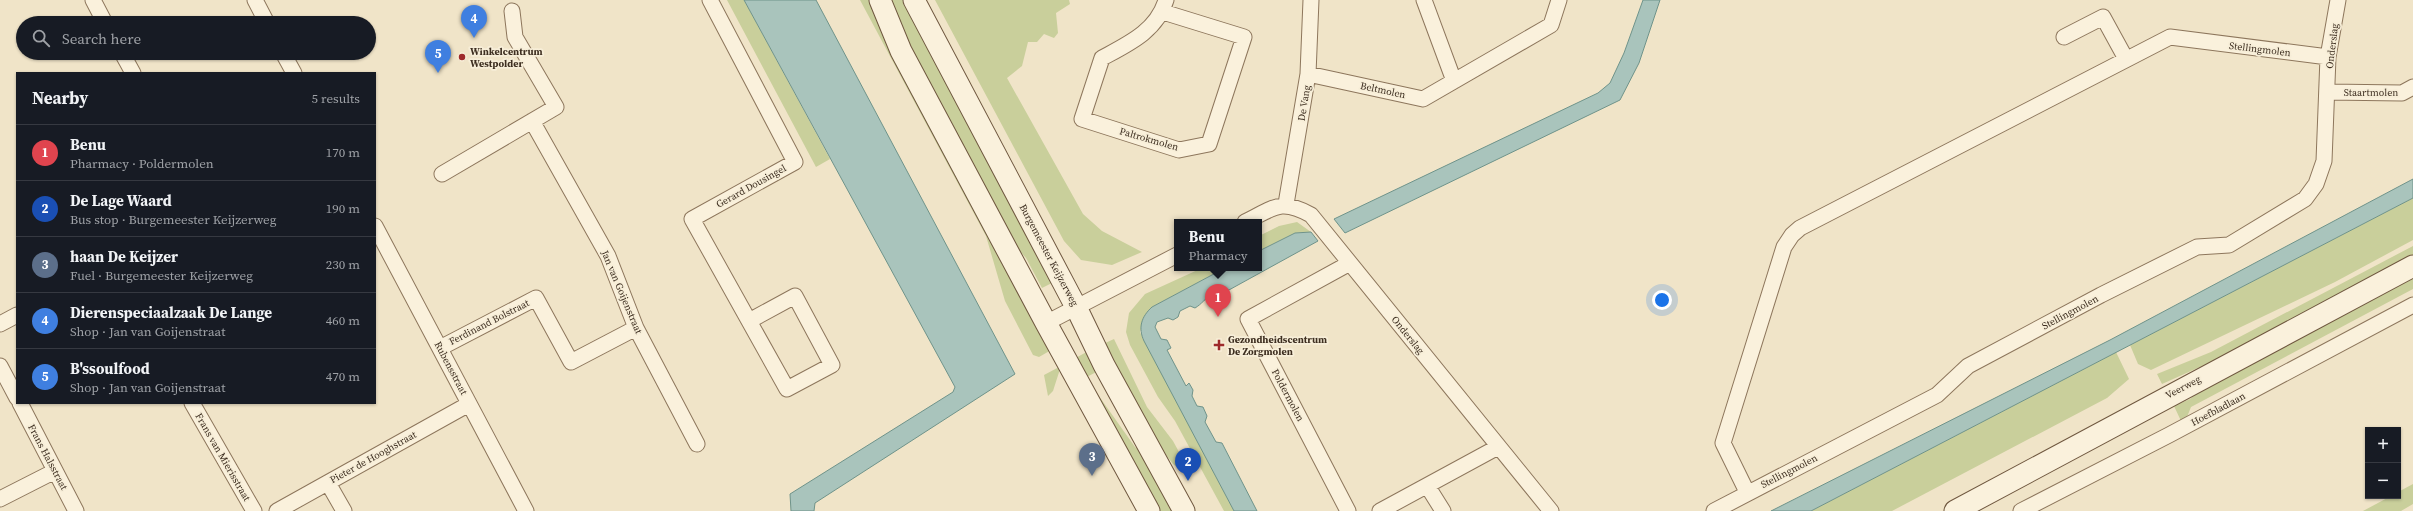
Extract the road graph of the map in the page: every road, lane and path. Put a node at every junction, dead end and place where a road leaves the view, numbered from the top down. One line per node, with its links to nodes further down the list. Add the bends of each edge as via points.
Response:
1 (93, 0): 12 (street)
2 (255, 0): 13 (street)
3 (710, 0): 36 (street, Gerard Dousingel, via 795,162 692,219)
4 (880, 0): 37 (main road, via 901,51)
5 (914, 0): 34 (main road, Burgemeester Keijzerweg)
6 (1311, 0): 21 (street, De Vang)
7 (1424, 0): 22 (street)
8 (1558, 0): 22 (street, Beltmolen, via 1551,25)
9 (2338, 0): 15 (street, Onderslag)
10 (1165, 6): 10 (street, Paltrokmolen, via 1244,37 1209,144 1178,150 1082,119 1102,58 1142,36)
11 (512, 11): 25 (street, via 515,37 556,107)
12 (101, 16)
13 (263, 16)
14 (2064, 38): 16 (street, via 2102,17)
15 (2328, 57): 16 (street, Stellingmolen, via 2170,37); 24 (street, Onderslag)
16 (2126, 59): 51 (street, Stellingmolen, via 1800,228 1792,235 1784,247 1723,443)
17 (126, 60): 19 (street)
18 (287, 60): 20 (street)
19 (132, 72)
20 (293, 72)
21 (1308, 74): 22 (street, Beltmolen, via 1423,99); 27 (street, De Vang)
22 (1454, 81)
23 (2413, 87): 24 (street, Staartmolen, via 2402,94)
24 (2328, 92): 51 (street, Stellingmolen, via 2324,161 2316,184 2305,199 2229,245 2197,247 2101,295 1968,366 1937,395)
25 (532, 121): 26 (street); 39 (street, Jan van Goijenstraat, via 608,256)
26 (442, 174)
27 (1286, 204): 28 (street); 31 (street, Onderslag, via 1311,215)
28 (1251, 219)
29 (376, 228): 40 (street, Rubensstraat)
30 (1174, 258): 34 (street)
31 (1350, 263): 47 (street, Onderslag); 60 (street, Poldermolen, via 1248,319)
32 (2413, 266): 65 (main road, Veerweg)
33 (2413, 305): 66 (street, Hoefbladlaan)
34 (1076, 307): 37 (street); 59 (main road, Burgemeester Keijzerweg, via 1104,365)
35 (16, 316): 38 (street)
36 (749, 321): 36 (street, Gerard Dousingel, via 795,296 832,365 787,389)
37 (1046, 323): 58 (main road)
38 (0, 324)
39 (636, 328): 40 (street, Ferdinand Bolstraat, via 571,362 536,298); 46 (street, Jan van Goijenstraat)
40 (440, 348): 45 (street, Rubensstraat)
41 (0, 366): 42 (street)
42 (16, 396)
43 (21, 404): 48 (street, Frans Halsstraat)
44 (193, 404): 54 (street, Frans van Mierisstraat)
45 (469, 404): 49 (street, Pieter de Hooghstraat); 57 (street, Rubensstraat)
46 (697, 444)
47 (1498, 447): 50 (street); 63 (street, Onderslag)
48 (55, 471): 52 (street); 53 (street, Frans Halsstraat)
49 (328, 483): 55 (street, Pieter de Hooghstraat); 56 (street)
50 (1428, 487): 61 (street); 62 (street)
51 (1747, 492): 64 (street)
52 (0, 499)
53 (76, 511)
54 (254, 511)
55 (277, 511)
56 (344, 511)
57 (526, 511)
58 (1149, 511)
59 (1184, 511)
60 (1348, 511)
61 (1380, 511)
62 (1443, 511)
63 (1550, 511)
64 (1714, 511)
65 (1955, 511)
66 (2021, 511)

